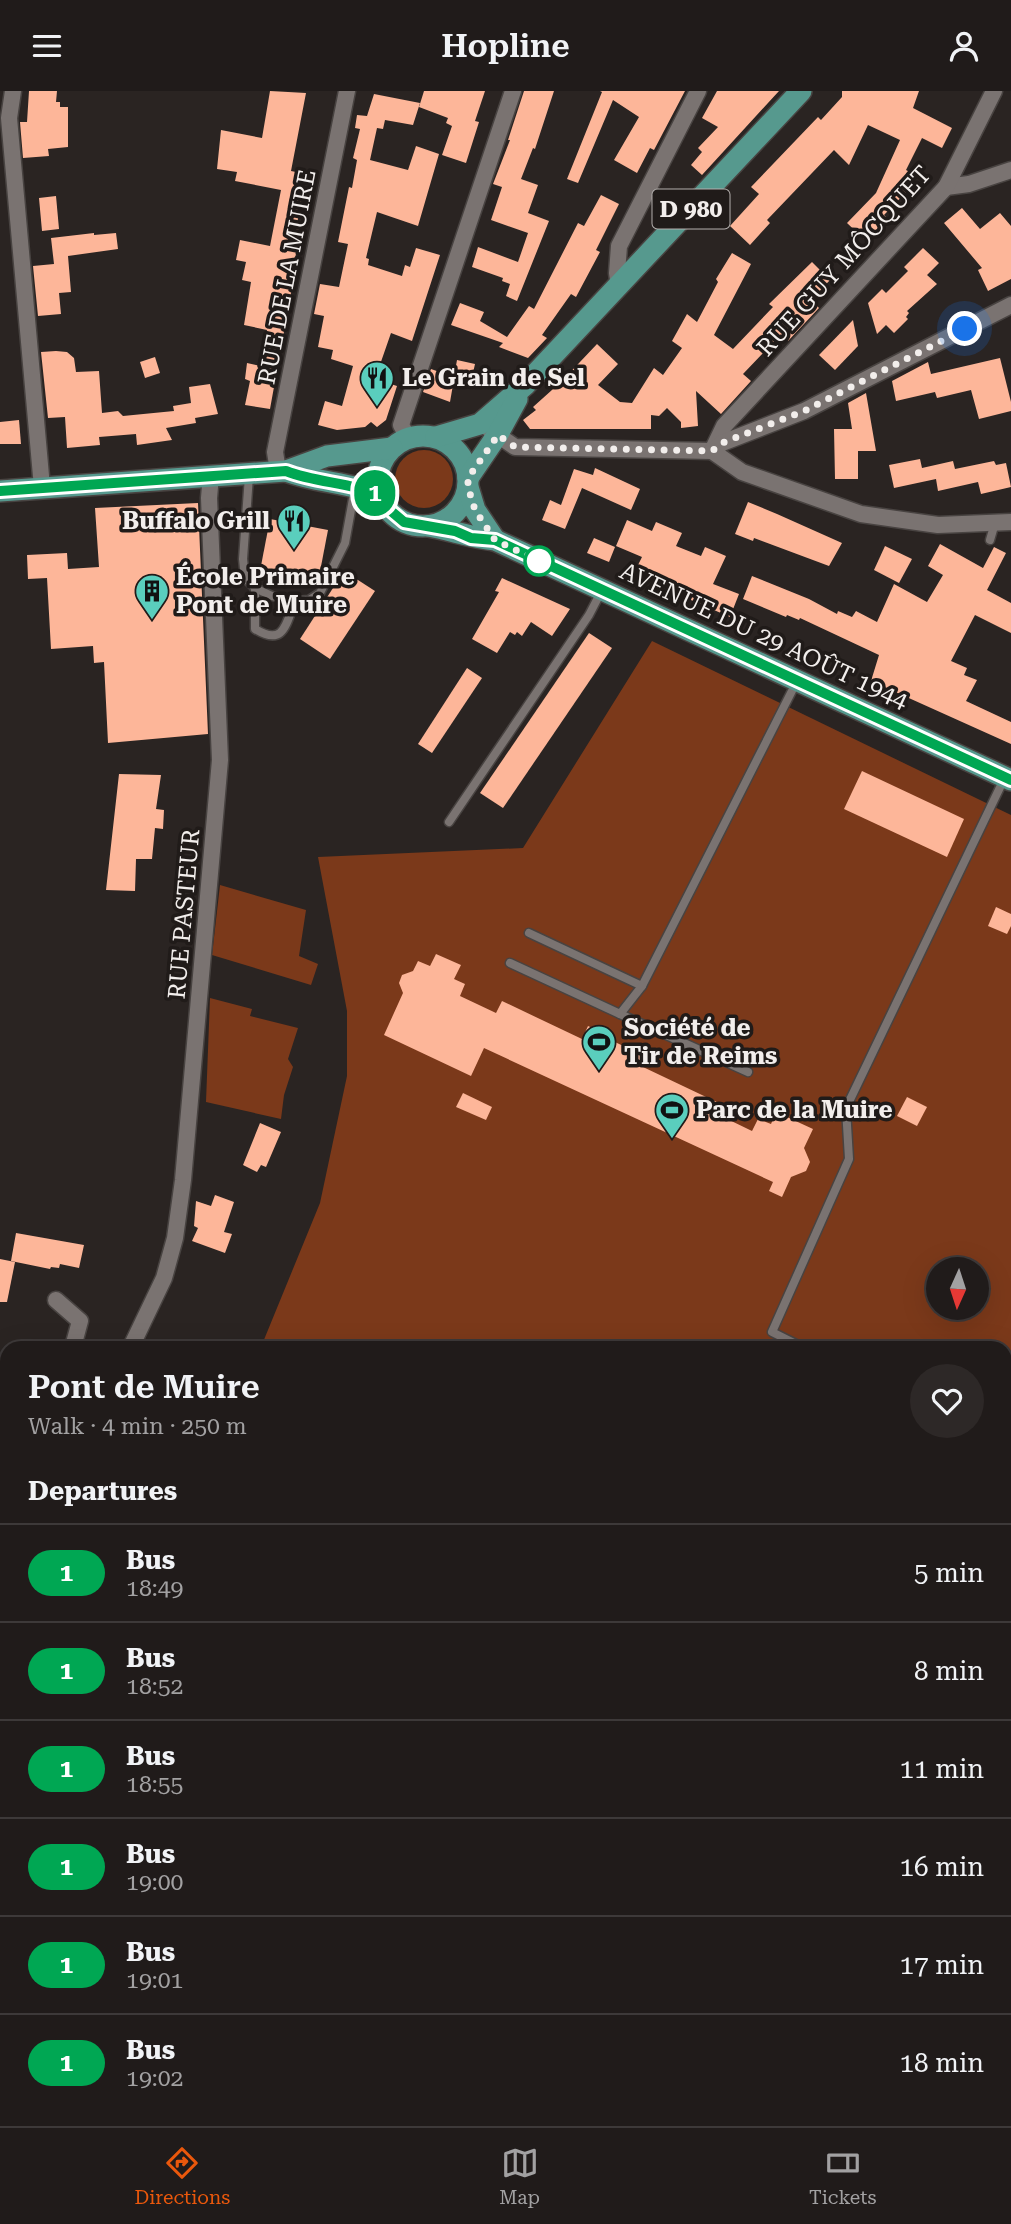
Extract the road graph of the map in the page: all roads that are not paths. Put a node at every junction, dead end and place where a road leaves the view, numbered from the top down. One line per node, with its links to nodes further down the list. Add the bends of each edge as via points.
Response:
1 (13, 91): 19 (street, via 9,118)
2 (347, 91): 15 (street, RUE DE LA MUIRE, via 275,451)
3 (513, 91): 13 (street, via 401,425)
4 (698, 91): 9 (street, via 619,246)
5 (802, 91): 9 (main road, D 980)
6 (994, 91): 8 (street, RUE GUY MÔCQUET)
7 (1011, 170): 8 (street)
8 (946, 187): 14 (street, RUE GUY MÔCQUET, via 724,426)
9 (619, 286): 11 (main road, D 980)
10 (1011, 305): 14 (street, via 804,411)
11 (489, 429): 12 (main road, D 980); 14 (street, via 515,447); 18 (main road, D 980)
12 (436, 437): 13 (main road); 18 (main road, via 452,446 463,460)
13 (400, 443): 15 (main road, via 327,456); 22 (main road, via 385,456 378,475)
14 (712, 451): 23 (street, via 742,473 861,514 938,525)
15 (282, 471): 16 (main road); 20 (main road)
16 (249, 473): 17 (main road); 27 (lane, via 243,559 246,577)
17 (211, 475): 19 (main road); 40 (street, RUE PASTEUR, via 220,760 183,1180 164,1278)
18 (468, 482): 24 (main road, via 458,509); 25 (main road, via 475,510)
19 (42, 487): 21 (main road)
20 (355, 488): 22 (main road); 29 (lane, via 345,544 320,593)
21 (0, 491)
22 (380, 495): 24 (main road, via 385,506 404,522)
23 (1003, 522): 26 (lane)
24 (428, 526): 25 (main road)
25 (495, 540): 28 (main road, AVENUE DU 29 AOÛT 1944)
26 (990, 540)
27 (255, 588): 29 (lane); 29 (lane, via 255,629 266,636 282,631)
28 (602, 590): 30 (main road, AVENUE DU 29 AOÛT 1944); 32 (lane)
29 (295, 601)
30 (798, 681): 31 (main road, AVENUE DU 29 AOÛT 1944); 35 (lane)
31 (1008, 778): 41 (lane, via 846,1108 849,1159 772,1332)
32 (449, 822)
33 (529, 933): 35 (lane)
34 (510, 963): 36 (lane)
35 (642, 986): 36 (lane)
36 (621, 1014): 37 (lane)
37 (748, 1072)
38 (56, 1300): 39 (street, via 80,1321)
39 (75, 1341)
40 (134, 1341)
41 (790, 1341)

